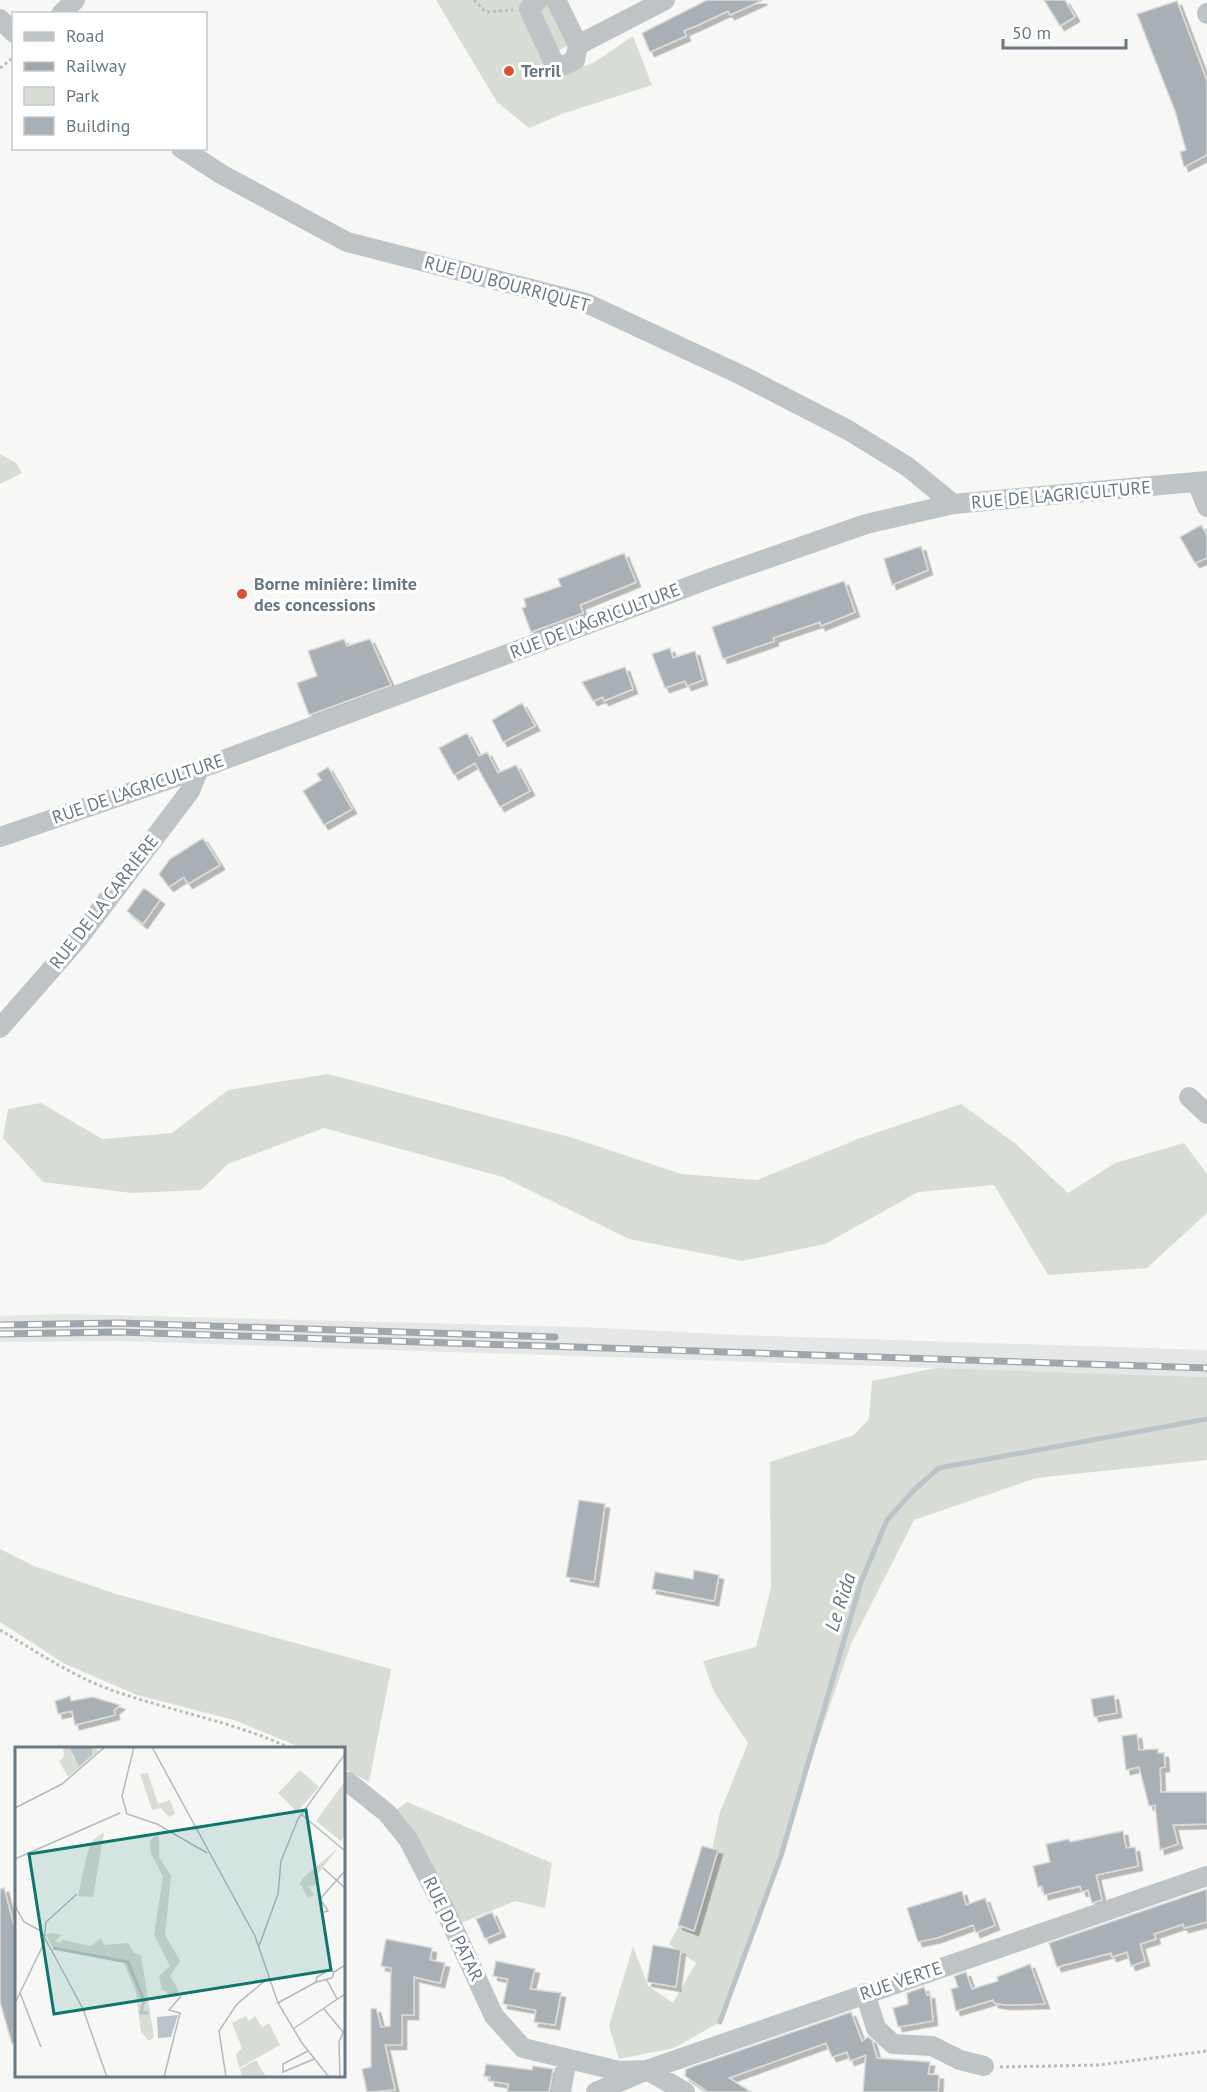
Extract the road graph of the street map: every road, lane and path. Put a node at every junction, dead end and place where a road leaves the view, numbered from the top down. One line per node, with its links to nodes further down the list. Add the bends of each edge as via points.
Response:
1 (75, 0): 6 (street)
2 (474, 0): 5 (path, via 486,12)
3 (556, 0): 9 (street)
4 (664, 0): 9 (street)
5 (534, 4): 9 (street, via 555,65 575,60)
6 (63, 12)
7 (0, 19): 8 (street)
8 (12, 31)
9 (578, 45)
10 (12, 59): 11 (path)
11 (0, 68)
12 (184, 150): 14 (street, RUE DU BOURRIQUET, via 348,242 586,303 848,430 914,471)
13 (1202, 482): 14 (street, RUE DE L'AGRICULTURE); 15 (street)
14 (953, 504): 16 (street, RUE DE L'AGRICULTURE, via 866,524 727,572)
15 (1207, 507)
16 (199, 769): 17 (street, RUE DE L'AGRICULTURE); 18 (street, RUE DE LA CARRIÈRE, via 190,791 85,930)
17 (0, 837)
18 (0, 1028)
19 (1190, 1096): 20 (street)
20 (1207, 1114)
21 (0, 1630): 22 (path, via 55,1664 114,1692 227,1723)
22 (285, 1747)
23 (348, 1782): 27 (street, RUE DU PATAR, via 387,1813 408,1839 494,2016 523,2048)
24 (1207, 1876): 25 (street, RUE VERTE)
25 (865, 1993): 28 (street, via 876,2028 893,2044 932,2046 960,2060); 29 (street, RUE VERTE)
26 (1207, 2051): 28 (path, via 1099,2065)
27 (567, 2059): 29 (street, RUE DU PATAR, via 619,2071); 30 (street)
28 (984, 2066)
29 (647, 2070): 31 (street, RUE VERTE); 32 (street)
30 (561, 2092)
31 (597, 2092)
32 (685, 2092)

